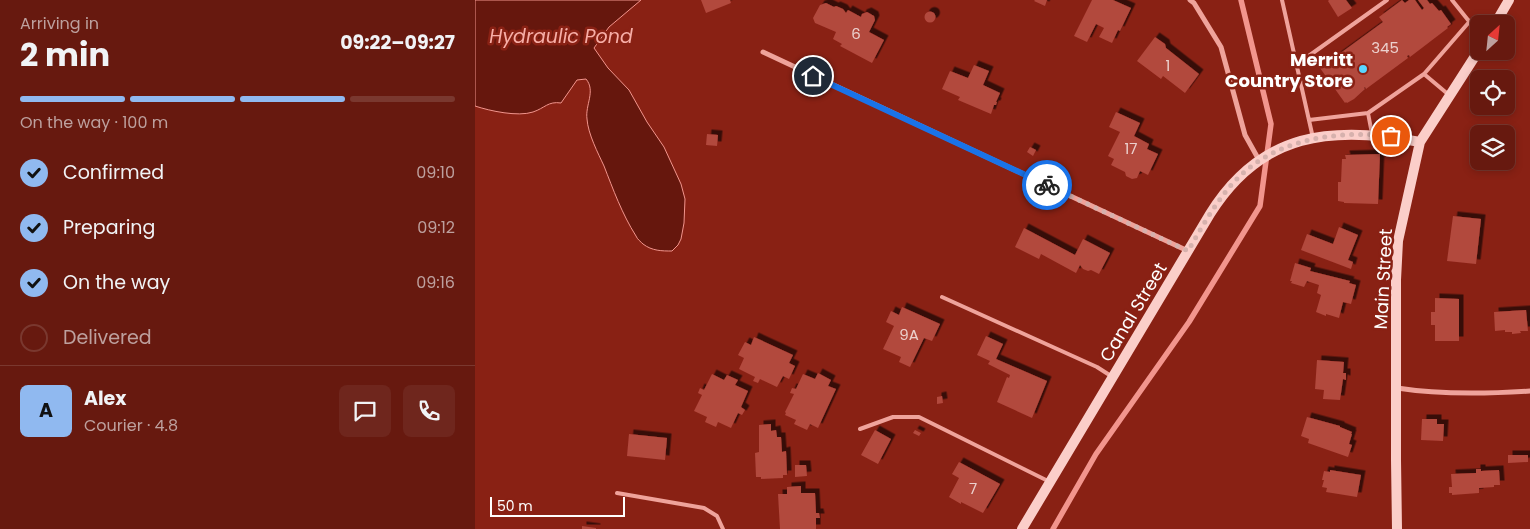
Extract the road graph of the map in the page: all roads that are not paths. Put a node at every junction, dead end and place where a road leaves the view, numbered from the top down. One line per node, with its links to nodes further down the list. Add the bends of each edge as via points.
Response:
1 (1190, 0): 19 (street, via 1221,47 1245,135)
2 (1282, 0): 11 (lane)
3 (1387, 0): 11 (lane)
4 (1452, 0): 7 (lane)
5 (1509, 0): 6 (main road)
6 (1500, 15)
7 (1470, 20)
8 (1470, 22): 12 (lane)
9 (763, 52): 20 (street)
10 (1473, 60): 13 (main road, Main Street)
11 (1296, 66): 15 (lane)
12 (1423, 74): 13 (lane); 14 (lane)
13 (1450, 96): 18 (main road, Main Street)
14 (1368, 113): 15 (lane); 16 (lane)
15 (1309, 120): 17 (lane)
16 (1372, 134): 17 (main road, Canal Street); 18 (main road, Canal Street)
17 (1313, 138): 19 (main road, Canal Street)
18 (1420, 142): 23 (main road, Main Street, via 1398,241)
19 (1259, 160): 20 (main road, Canal Street, via 1228,189)
20 (1188, 251): 22 (main road, Canal Street)
21 (942, 297): 22 (lane)
22 (1113, 377): 26 (main road, Canal Street)
23 (1396, 388): 24 (street, via 1487,394); 30 (main road, Main Street)
24 (1530, 391)
25 (860, 429): 26 (lane, via 893,417 919,417)
26 (1050, 482): 29 (main road, Canal Street)
27 (617, 493): 28 (lane, via 705,508 717,516)
28 (723, 529)
29 (1022, 529)
30 (1397, 529)

